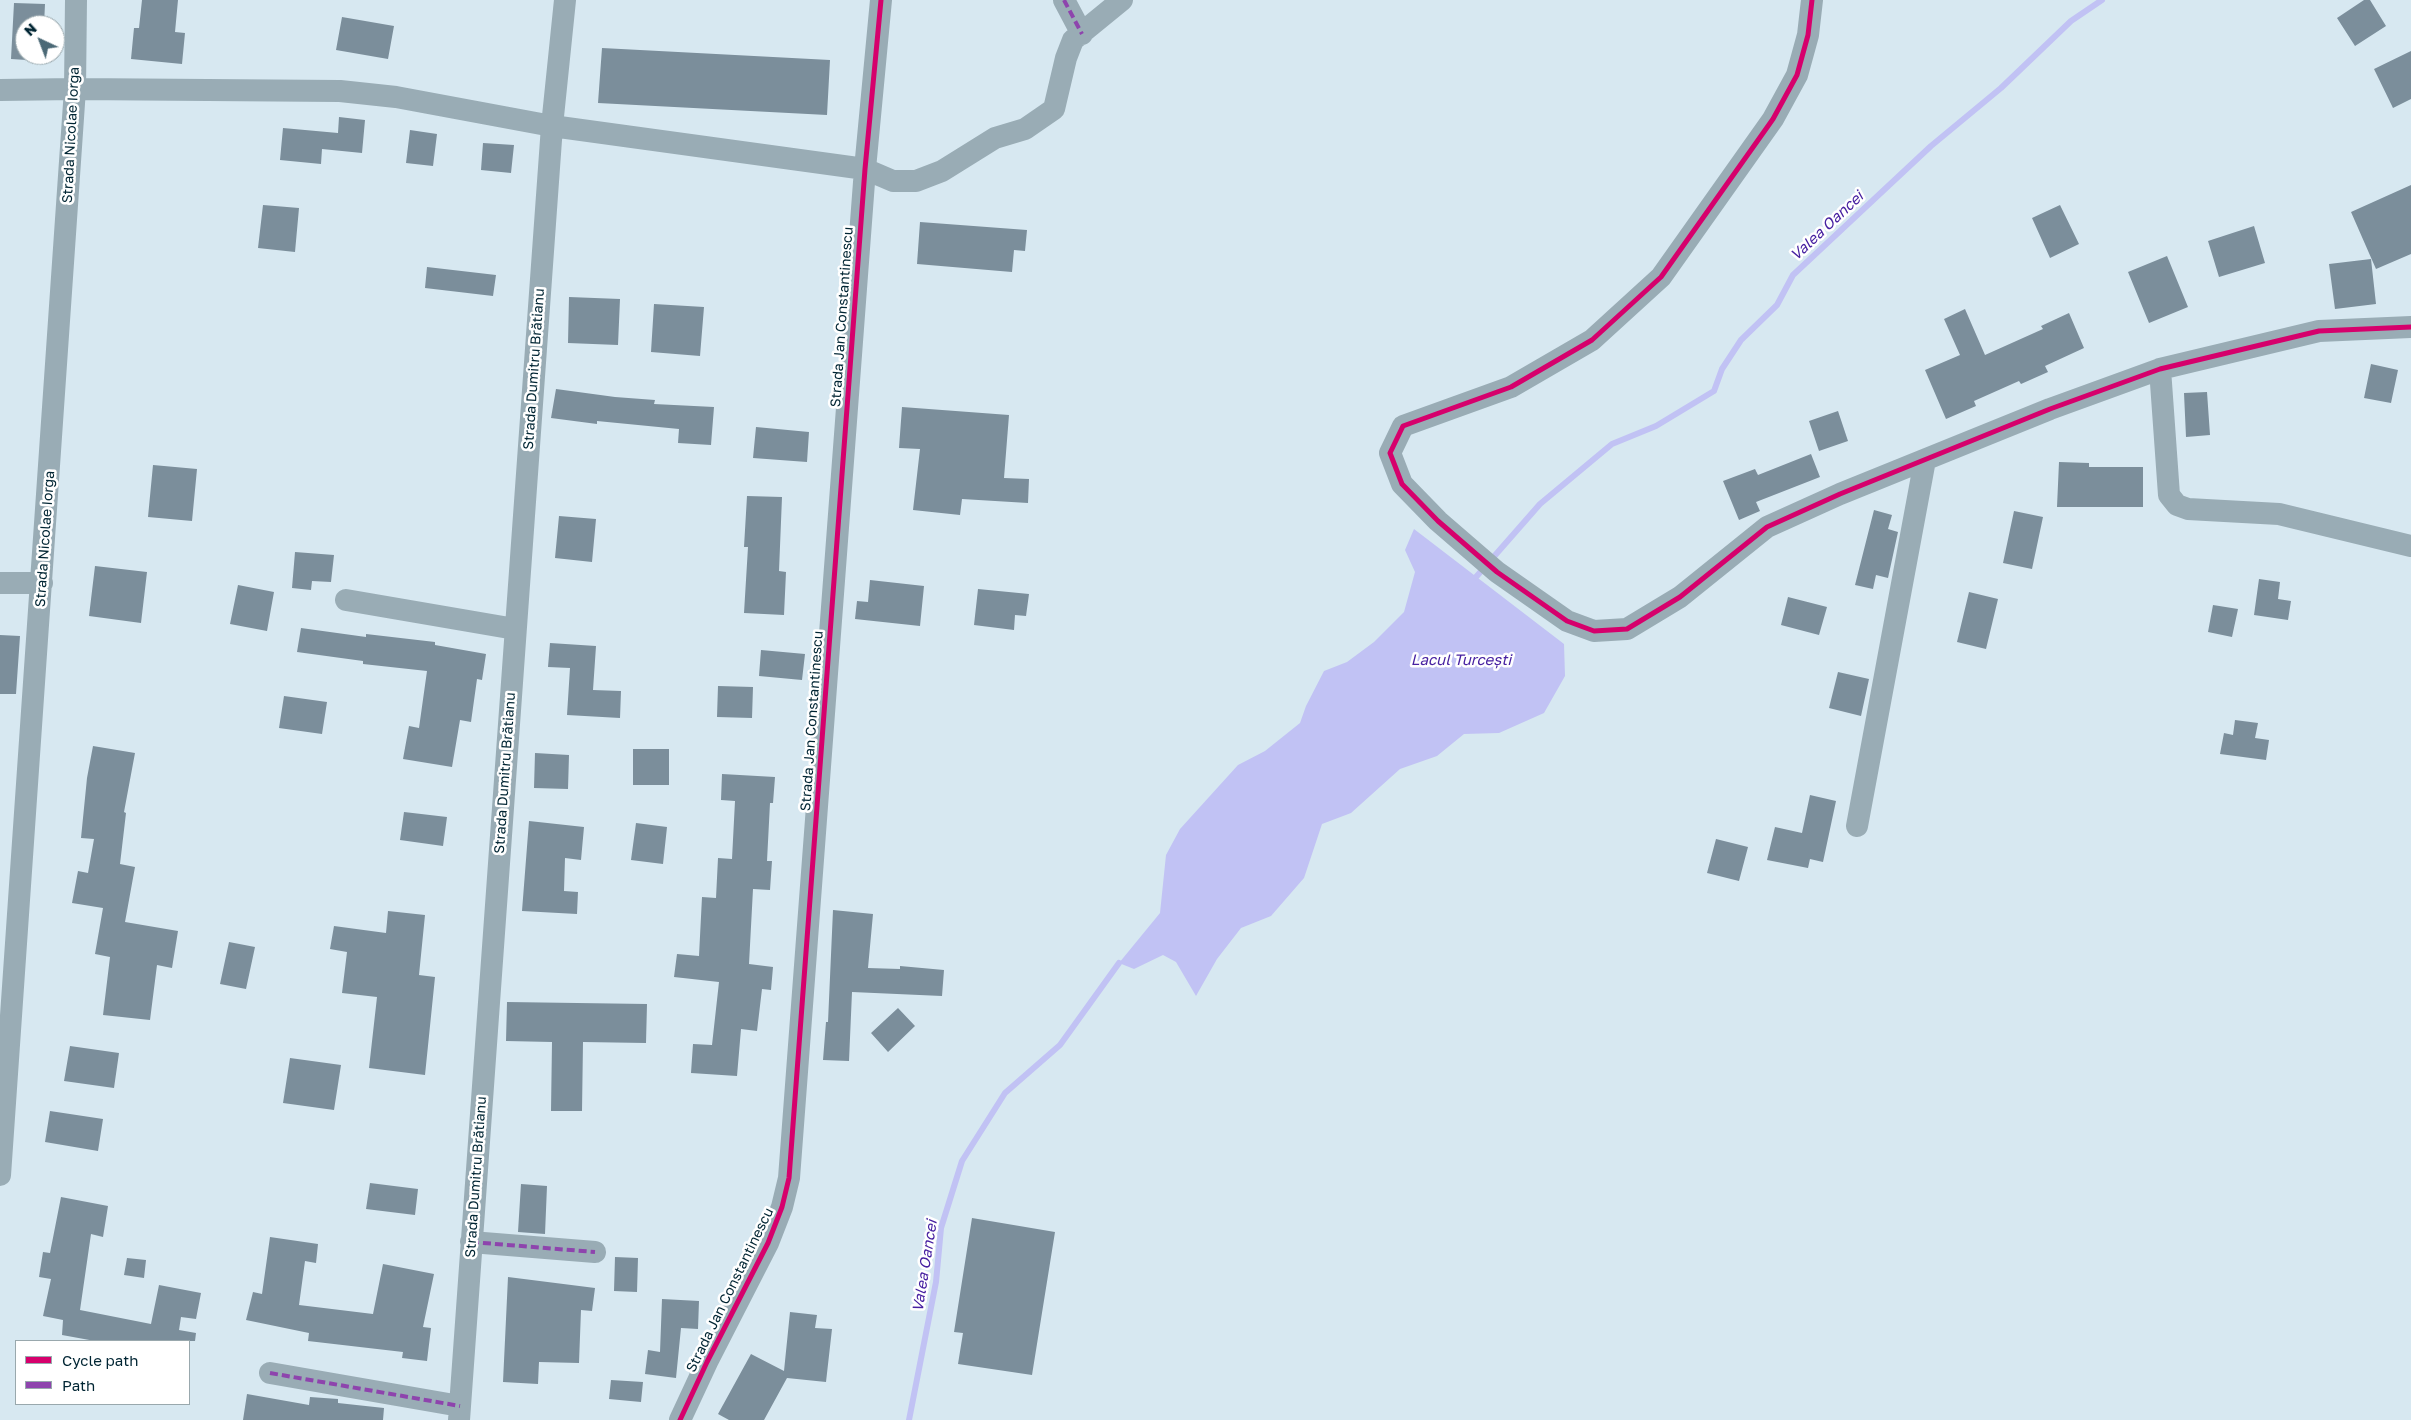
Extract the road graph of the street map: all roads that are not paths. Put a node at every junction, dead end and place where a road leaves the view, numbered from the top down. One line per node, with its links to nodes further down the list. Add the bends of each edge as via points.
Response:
1 (76, 0): 8 (street, Strada Nicolae Iorga)
2 (565, 0): 10 (street, Strada Dumitru Brătianu)
3 (881, 0): 11 (street, Strada Jan Constantinescu)
4 (1064, 0): 7 (street)
5 (1122, 0): 7 (street)
6 (1812, 0): 14 (street, via 1808,35 1797,75 1773,119 1661,277 1592,340 1511,387 1403,426 1390,453 1402,484 1438,521 1497,572 1567,621 1594,631 1627,630 1680,597 1768,527)
7 (1082, 34): 11 (street, via 1073,40 1066,58 1054,109 1025,129 995,138 942,171 916,181 893,181)
8 (74, 88): 9 (street); 10 (street, via 340,91 396,97); 16 (street, Strada Nicolae Iorga)
9 (0, 90)
10 (552, 126): 11 (street); 19 (street, Strada Dumitru Brătianu)
11 (865, 169): 27 (street, Strada Jan Constantinescu, via 789,1178 768,1243)
12 (2411, 327): 13 (street, via 2319,331)
13 (2160, 369): 14 (street); 15 (street, via 2169,495 2177,505 2188,509 2279,514)
14 (1925, 460): 20 (street)
15 (2411, 546)
16 (42, 583): 17 (street); 21 (street, Strada Nicolae Iorga)
17 (0, 584)
18 (346, 600): 19 (street)
19 (515, 629): 23 (street, Strada Dumitru Brătianu)
20 (1857, 826)
21 (3, 1077): 22 (street, Strada Nicolae Iorga)
22 (0, 1175)
23 (471, 1242): 24 (street); 26 (street, Strada Dumitru Brătianu)
24 (595, 1252)
25 (270, 1373): 26 (street)
26 (459, 1413)
27 (680, 1420)

